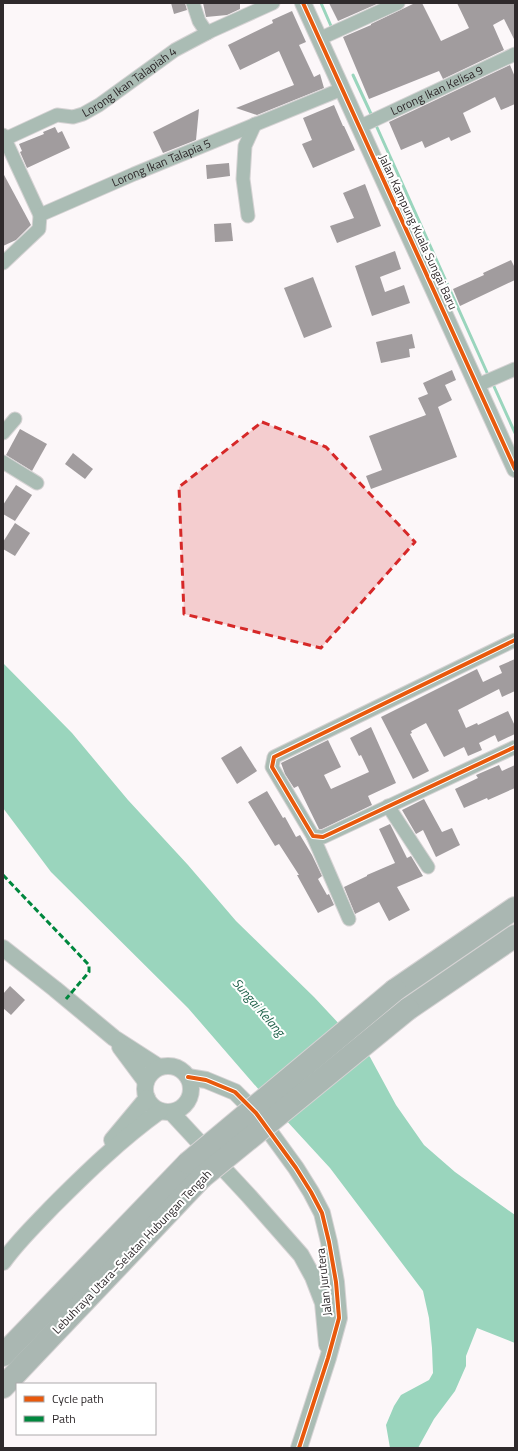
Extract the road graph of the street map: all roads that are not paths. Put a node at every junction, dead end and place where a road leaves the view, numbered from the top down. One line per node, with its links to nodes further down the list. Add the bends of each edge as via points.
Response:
1 (193, 3): 5 (street, via 199,21)
2 (273, 3): 5 (street, Lorong Ikan Talapiah 4)
3 (303, 3): 6 (street, Jalan Kampung Kuala Sungai Baru)
4 (398, 3): 6 (street)
5 (207, 33): 11 (street, Lorong Ikan Talapiah 4, via 175,50 82,114 73,117 57,115)
6 (319, 39): 8 (street, Jalan Kampung Kuala Sungai Baru)
7 (515, 54): 10 (street, Lorong Ikan Kelisa 9)
8 (342, 89): 9 (street, Lorong Ikan Talapia 5); 10 (street, Jalan Kampung Kuala Sungai Baru)
9 (255, 124): 12 (street, Lorong Ikan Talapia 5); 13 (street, via 245,146 243,179)
10 (364, 125): 16 (street, Jalan Kampung Kuala Sungai Baru)
11 (4, 137): 12 (street)
12 (40, 216): 14 (street, via 40,229)
13 (248, 216)
14 (3, 263)
15 (515, 369): 16 (street)
16 (481, 384): 20 (street, Jalan Kampung Kuala Sungai Baru)
17 (15, 419): 18 (street)
18 (3, 433)
19 (3, 462): 21 (street)
20 (515, 470)
21 (37, 483)
22 (515, 640): 25 (street, via 274,757 272,767)
23 (515, 747): 24 (street)
24 (388, 806): 25 (street, via 322,836); 26 (street)
25 (313, 836): 28 (street)
26 (428, 868)
27 (515, 908): 37 (highway, Lebuhraya Utara–Selatan Hubungan Tengah, bridge, via 395,990)
28 (349, 919)
29 (515, 936): 37 (highway, Lebuhraya Utara–Selatan Hubungan Tengah, bridge, via 408,1009)
30 (3, 948): 31 (street)
31 (114, 1038): 32 (street); 34 (street)
32 (159, 1068): 33 (street, via 172,1066); 34 (street)
33 (188, 1077): 36 (street, via 191,1092 185,1106 179,1110); 41 (street, Jalan Jurutera, via 206,1080 235,1092 261,1119 311,1192 324,1220 336,1282 339,1318)
34 (146, 1082): 35 (street)
35 (146, 1098): 36 (street, via 154,1108); 38 (street)
36 (166, 1112): 38 (street, via 138,1127); 41 (street, Jalan Jurutera, via 301,1255 324,1303)
37 (194, 1170): 40 (highway, Lebuhraya Utara–Selatan Hubungan Tengah); 42 (highway, Lebuhraya Utara–Selatan Hubungan Tengah)
38 (75, 1184): 39 (street, via 14,1246)
39 (3, 1262)
40 (3, 1355)
41 (328, 1358): 43 (street, Jalan Jurutera)
42 (3, 1387)
43 (299, 1448)

